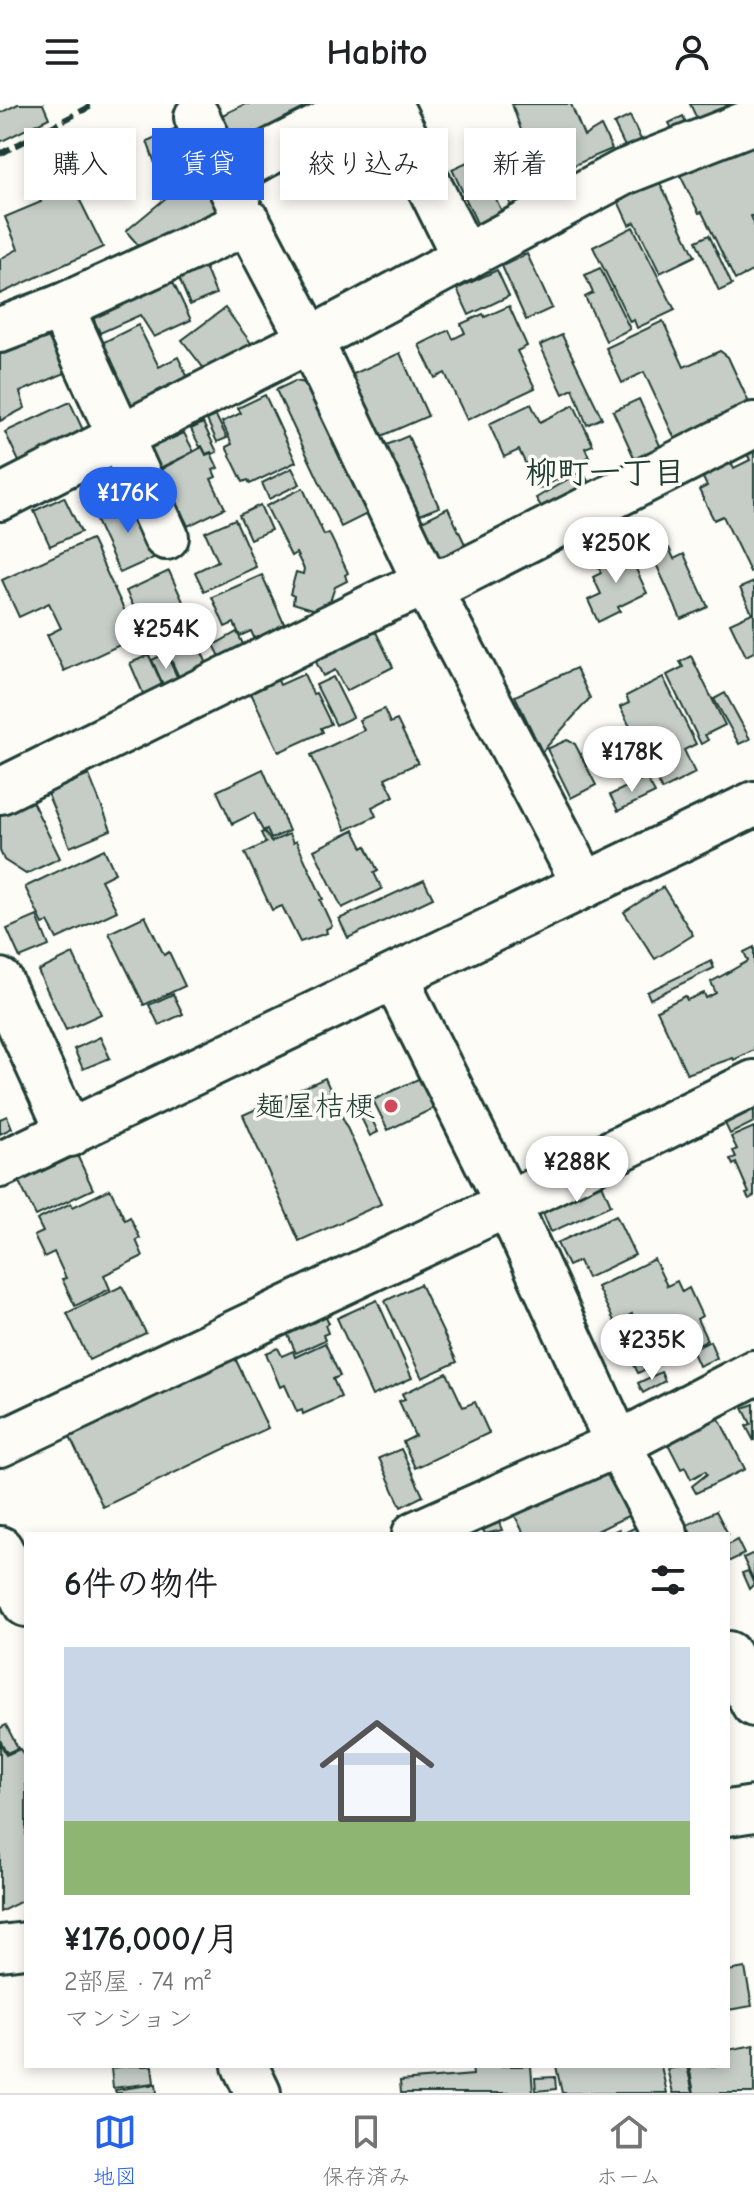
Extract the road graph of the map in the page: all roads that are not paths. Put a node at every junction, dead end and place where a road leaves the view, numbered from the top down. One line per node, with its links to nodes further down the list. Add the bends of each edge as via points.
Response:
1 (365, 104): 6 (street)
2 (389, 104): 9 (street)
3 (197, 117): 5 (street)
4 (754, 121): 9 (street, via 624,172)
5 (202, 128)
6 (264, 155)
7 (237, 200): 8 (street)
8 (248, 222): 10 (street); 12 (street)
9 (465, 258): 12 (street)
10 (61, 307): 11 (street); 14 (street)
11 (0, 330)
12 (310, 340): 14 (street); 17 (street)
13 (754, 425): 17 (street, via 452,578)
14 (119, 437): 15 (street); 16 (street)
15 (0, 498)
16 (166, 537)
17 (426, 583): 18 (street); 20 (street)
18 (0, 791)
19 (754, 804): 20 (street)
20 (585, 885): 21 (street)
21 (402, 974): 24 (street); 26 (street, via 405,998)
22 (0, 981): 24 (street)
23 (754, 1083): 26 (street)
24 (70, 1134): 25 (street)
25 (0, 1165)
26 (508, 1204): 28 (street); 29 (street)
27 (754, 1373): 29 (street)
28 (0, 1444)
29 (618, 1444): 30 (street); 31 (street)
30 (434, 1530)
31 (664, 1532)
32 (0, 1549): 33 (street)
33 (24, 1600)
34 (730, 1658): 35 (street)
35 (754, 1704)
36 (754, 1809): 37 (street)
37 (730, 1813)
38 (24, 1945): 39 (street)
39 (0, 1948)
40 (246, 2068): 41 (street)
41 (258, 2093)

